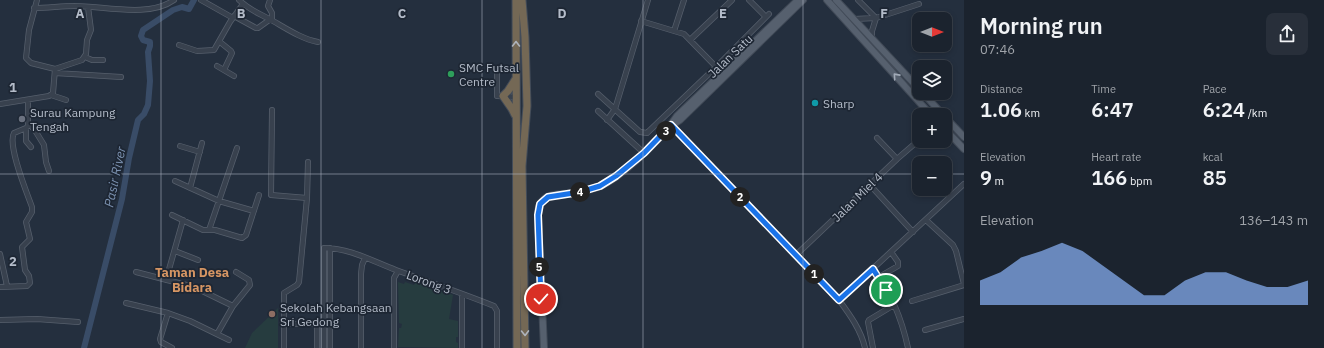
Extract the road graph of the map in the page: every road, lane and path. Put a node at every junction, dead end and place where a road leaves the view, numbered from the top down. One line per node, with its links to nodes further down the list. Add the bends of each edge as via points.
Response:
1 (37, 0): 20 (street)
2 (174, 0): 19 (street, via 153,10)
3 (201, 0): 21 (street)
4 (239, 0): 17 (street)
5 (270, 0): 24 (street, via 268,6 272,14)
6 (516, 0): 43 (highway, one-way to 6)
7 (522, 0): 27 (highway)
8 (648, 0): 25 (street)
9 (684, 0): 26 (street)
10 (732, 0): 29 (street)
11 (749, 0): 36 (street, via 767,15)
12 (798, 0): 40 (main road, Jalan Satu)
13 (803, 0): 40 (main road, Jalan Satu)
14 (827, 0): 53 (main road, one-way to 14)
15 (836, 0): 23 (main road)
16 (858, 0): 22 (street)
17 (243, 4): 21 (street); 24 (street)
18 (918, 4): 22 (street)
19 (88, 7): 20 (street); 33 (street, via 91,30)
20 (34, 8): 38 (street, via 26,58 31,63)
21 (234, 17): 24 (street, via 257,29); 30 (street)
22 (876, 18): 23 (street); 28 (street)
23 (854, 19): 28 (main road)
24 (271, 20): 31 (street)
25 (641, 21): 26 (street); 55 (street)
26 (674, 31): 29 (street, via 684,34)
27 (525, 37): 48 (highway, via 522,85); 77 (highway, via 527,106)
28 (872, 39): 44 (main road)
29 (690, 40): 36 (street)
30 (220, 42): 32 (street, via 214,50 195,51); 37 (street, via 232,53)
31 (318, 42)
32 (179, 45)
33 (84, 57): 34 (street); 38 (street)
34 (103, 60)
35 (217, 66): 37 (street)
36 (716, 67): 40 (street); 55 (street, via 647,133 640,132)
37 (224, 70): 41 (street)
38 (55, 71): 42 (street); 46 (street)
39 (497, 72): 47 (street, via 497,96)
40 (723, 74): 62 (main road, Jalan Satu, via 677,116)
41 (234, 76)
42 (122, 77)
43 (516, 78): 47 (highway); 48 (highway)
44 (912, 82)
45 (598, 94): 55 (street)
46 (51, 95): 49 (street); 50 (street)
47 (503, 96): 48 (street); 58 (highway)
48 (516, 97): 58 (highway); 77 (highway, via 520,99 521,105)
49 (28, 100): 52 (street); 60 (street)
50 (66, 100)
51 (929, 100): 54 (main road)
52 (0, 104)
53 (926, 108)
54 (937, 108)
55 (615, 109): 59 (street)
56 (272, 110): 84 (street, via 271,196)
57 (598, 111): 59 (street)
58 (517, 119): 133 (highway)
59 (607, 120): 74 (street)
60 (28, 122): 63 (street); 78 (street, via 44,145)
61 (952, 124): 65 (main road)
62 (671, 125): 74 (main road, Jalan Satu); 96 (street)
63 (26, 128): 70 (street, via 26,141); 106 (street, via 14,133 12,138 18,167 32,207 26,222 30,239 22,247 25,270 30,283 27,286)
64 (952, 136): 72 (main road)
65 (964, 137)
66 (877, 138): 75 (street)
67 (202, 143): 73 (street)
68 (180, 146): 73 (street)
69 (912, 146): 75 (street, Jalan Miel 4)
70 (31, 147)
71 (237, 148): 85 (street)
72 (964, 149)
73 (200, 152): 82 (street)
74 (644, 153): 135 (main road, Jalan Satu, via 600,186 548,197 540,204 538,215)
75 (896, 159): 81 (street, Jalan Miel 4)
76 (308, 162): 84 (street)
77 (522, 166): 134 (highway, one-way to 134)
78 (49, 171)
79 (176, 181): 82 (street)
80 (964, 184): 89 (street)
81 (870, 185): 91 (street); 96 (street, Jalan Miel 4)
82 (190, 188): 85 (street)
83 (259, 195): 86 (street)
84 (307, 198): 118 (street, via 299,282 284,293)
85 (219, 201): 86 (street); 90 (street)
86 (254, 211): 90 (street, via 243,237)
87 (172, 215): 88 (street)
88 (183, 220): 90 (street, via 203,230); 93 (street)
89 (926, 220): 91 (street); 105 (street, via 953,245)
90 (209, 230)
91 (913, 232): 94 (street)
92 (330, 248): 97 (street, Lorong 3, via 345,250); 120 (street, Lorong 3, via 324,248); 128 (street)
93 (175, 251): 98 (street); 104 (street)
94 (891, 252): 99 (street); 103 (street, via 898,266)
95 (0, 254): 106 (street)
96 (796, 255): 109 (street)
97 (365, 258): 100 (street, Lorong 3); 129 (street, via 361,274)
98 (198, 260)
99 (873, 269): 103 (street); 109 (street)
100 (398, 271): 108 (street, Lorong 3); 130 (street, via 394,278)
101 (136, 272): 104 (street)
102 (236, 272): 113 (street, via 249,280 250,285)
103 (879, 277): 112 (street)
104 (166, 280): 113 (street, via 194,287)
105 (964, 285): 110 (street)
106 (6, 286): 107 (street)
107 (0, 287)
108 (462, 294): 131 (street); 132 (street, Lorong 3, via 496,308)
109 (839, 300): 136 (street, via 860,332)
110 (912, 300)
111 (126, 303): 114 (street)
112 (894, 305): 137 (street, via 869,320); 138 (street)
113 (233, 306): 122 (street)
114 (168, 313): 122 (street); 124 (street, via 160,341)
115 (964, 319): 121 (street)
116 (0, 320): 117 (street, via 42,319)
117 (78, 322)
118 (284, 324): 119 (street); 125 (street)
119 (317, 324): 120 (street); 126 (street)
120 (324, 324): 127 (street)
121 (926, 330)
122 (217, 334): 123 (street)
123 (229, 340)
124 (172, 348)
125 (284, 348)
126 (317, 348)
127 (324, 348)
128 (330, 348)
129 (361, 348)
130 (394, 348)
131 (462, 348)
132 (497, 348)
133 (517, 348)
134 (525, 348)
135 (543, 348)
136 (865, 348)
137 (872, 348)
138 (908, 348)

